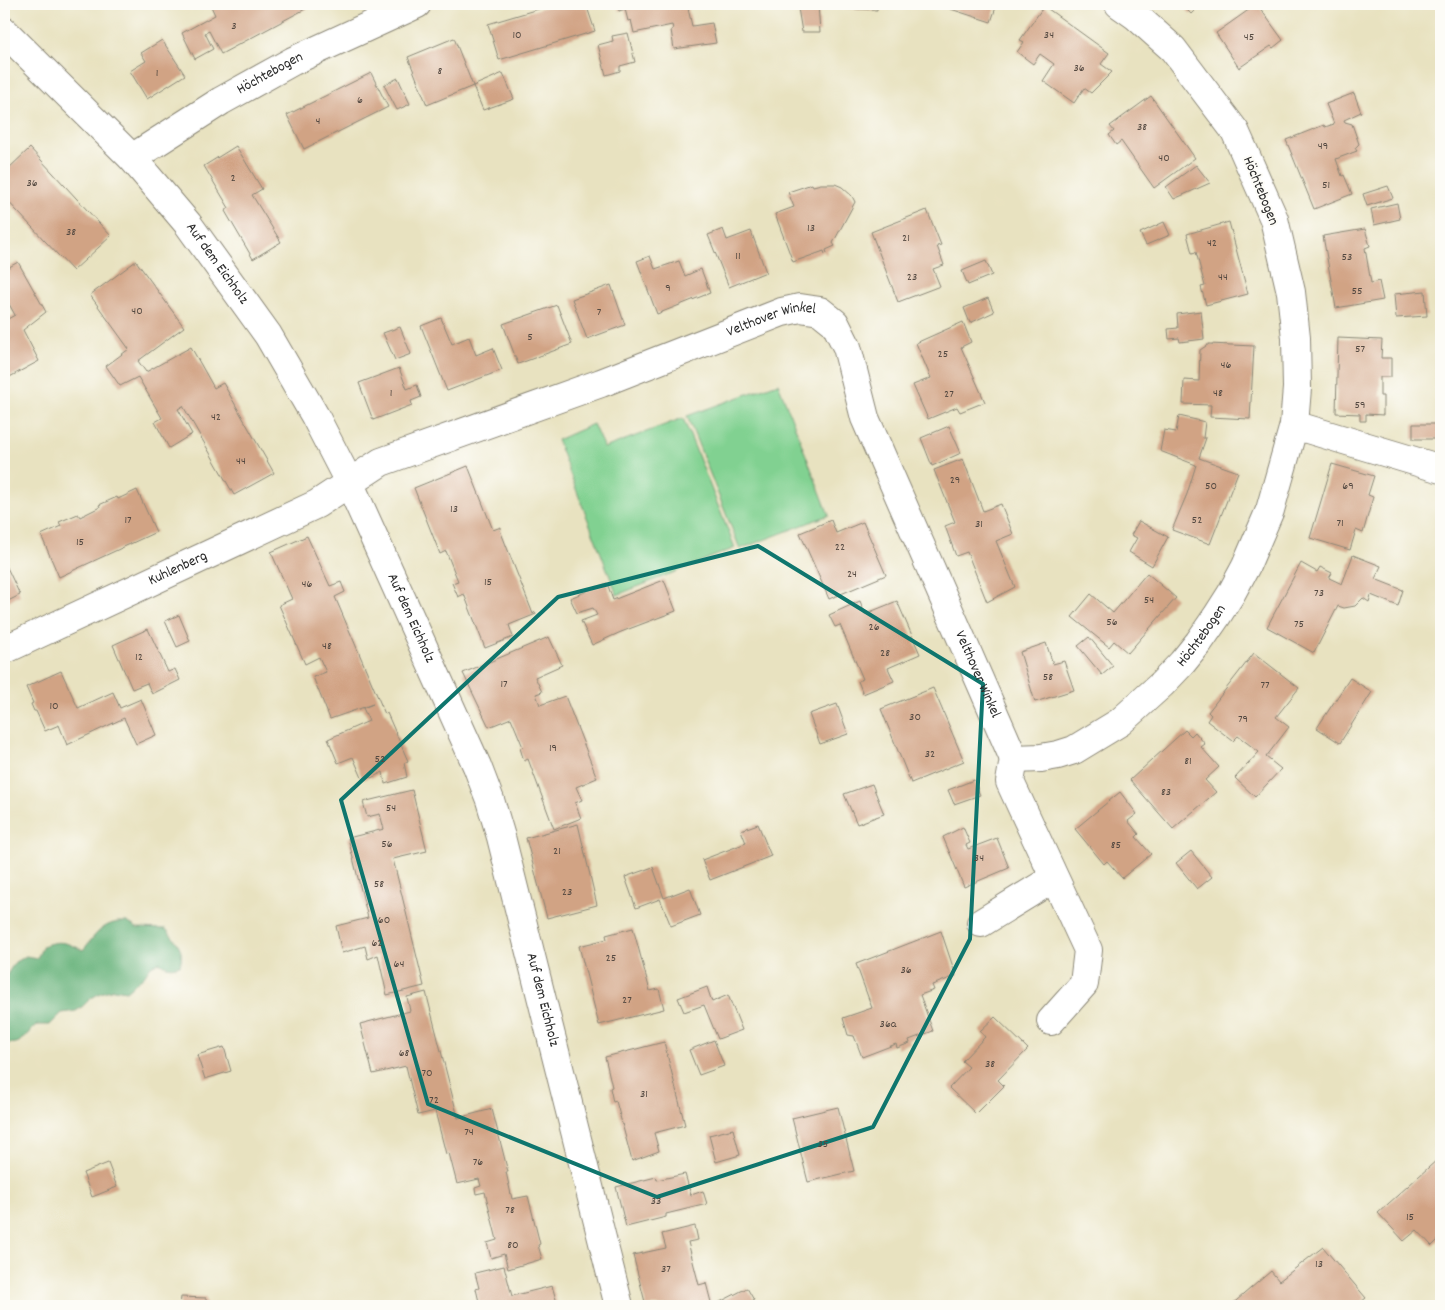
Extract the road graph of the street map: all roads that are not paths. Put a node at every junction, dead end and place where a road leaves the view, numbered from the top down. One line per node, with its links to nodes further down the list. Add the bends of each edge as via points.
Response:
1 (417, 4): 4 (street, Höchtebogen, via 293,61 221,101)
2 (1119, 4): 5 (street, Höchtebogen, via 1173,49 1235,131 1274,219 1291,292 1296,338)
3 (4, 31): 4 (street, Auf dem Eichholz)
4 (132, 158): 7 (street, Auf dem Eichholz, via 188,224 268,335)
5 (1294, 424): 6 (street); 9 (street, Höchtebogen, via 1270,510 1246,566 1217,616 1182,663 1120,722 1074,750 1041,758)
6 (1441, 469)
7 (349, 482): 8 (street, Kuhlenberg, via 317,504); 9 (street, Velthover Winkel, via 381,462 601,383 782,312 800,308 820,311 835,323 847,347 865,418); 13 (street, Auf dem Eichholz, via 490,800)
8 (4, 650)
9 (1014, 758): 10 (street, via 1010,782)
10 (1054, 878): 11 (street); 12 (street, via 1088,950 1084,984)
11 (981, 924)
12 (1051, 1021)
13 (619, 1306)

